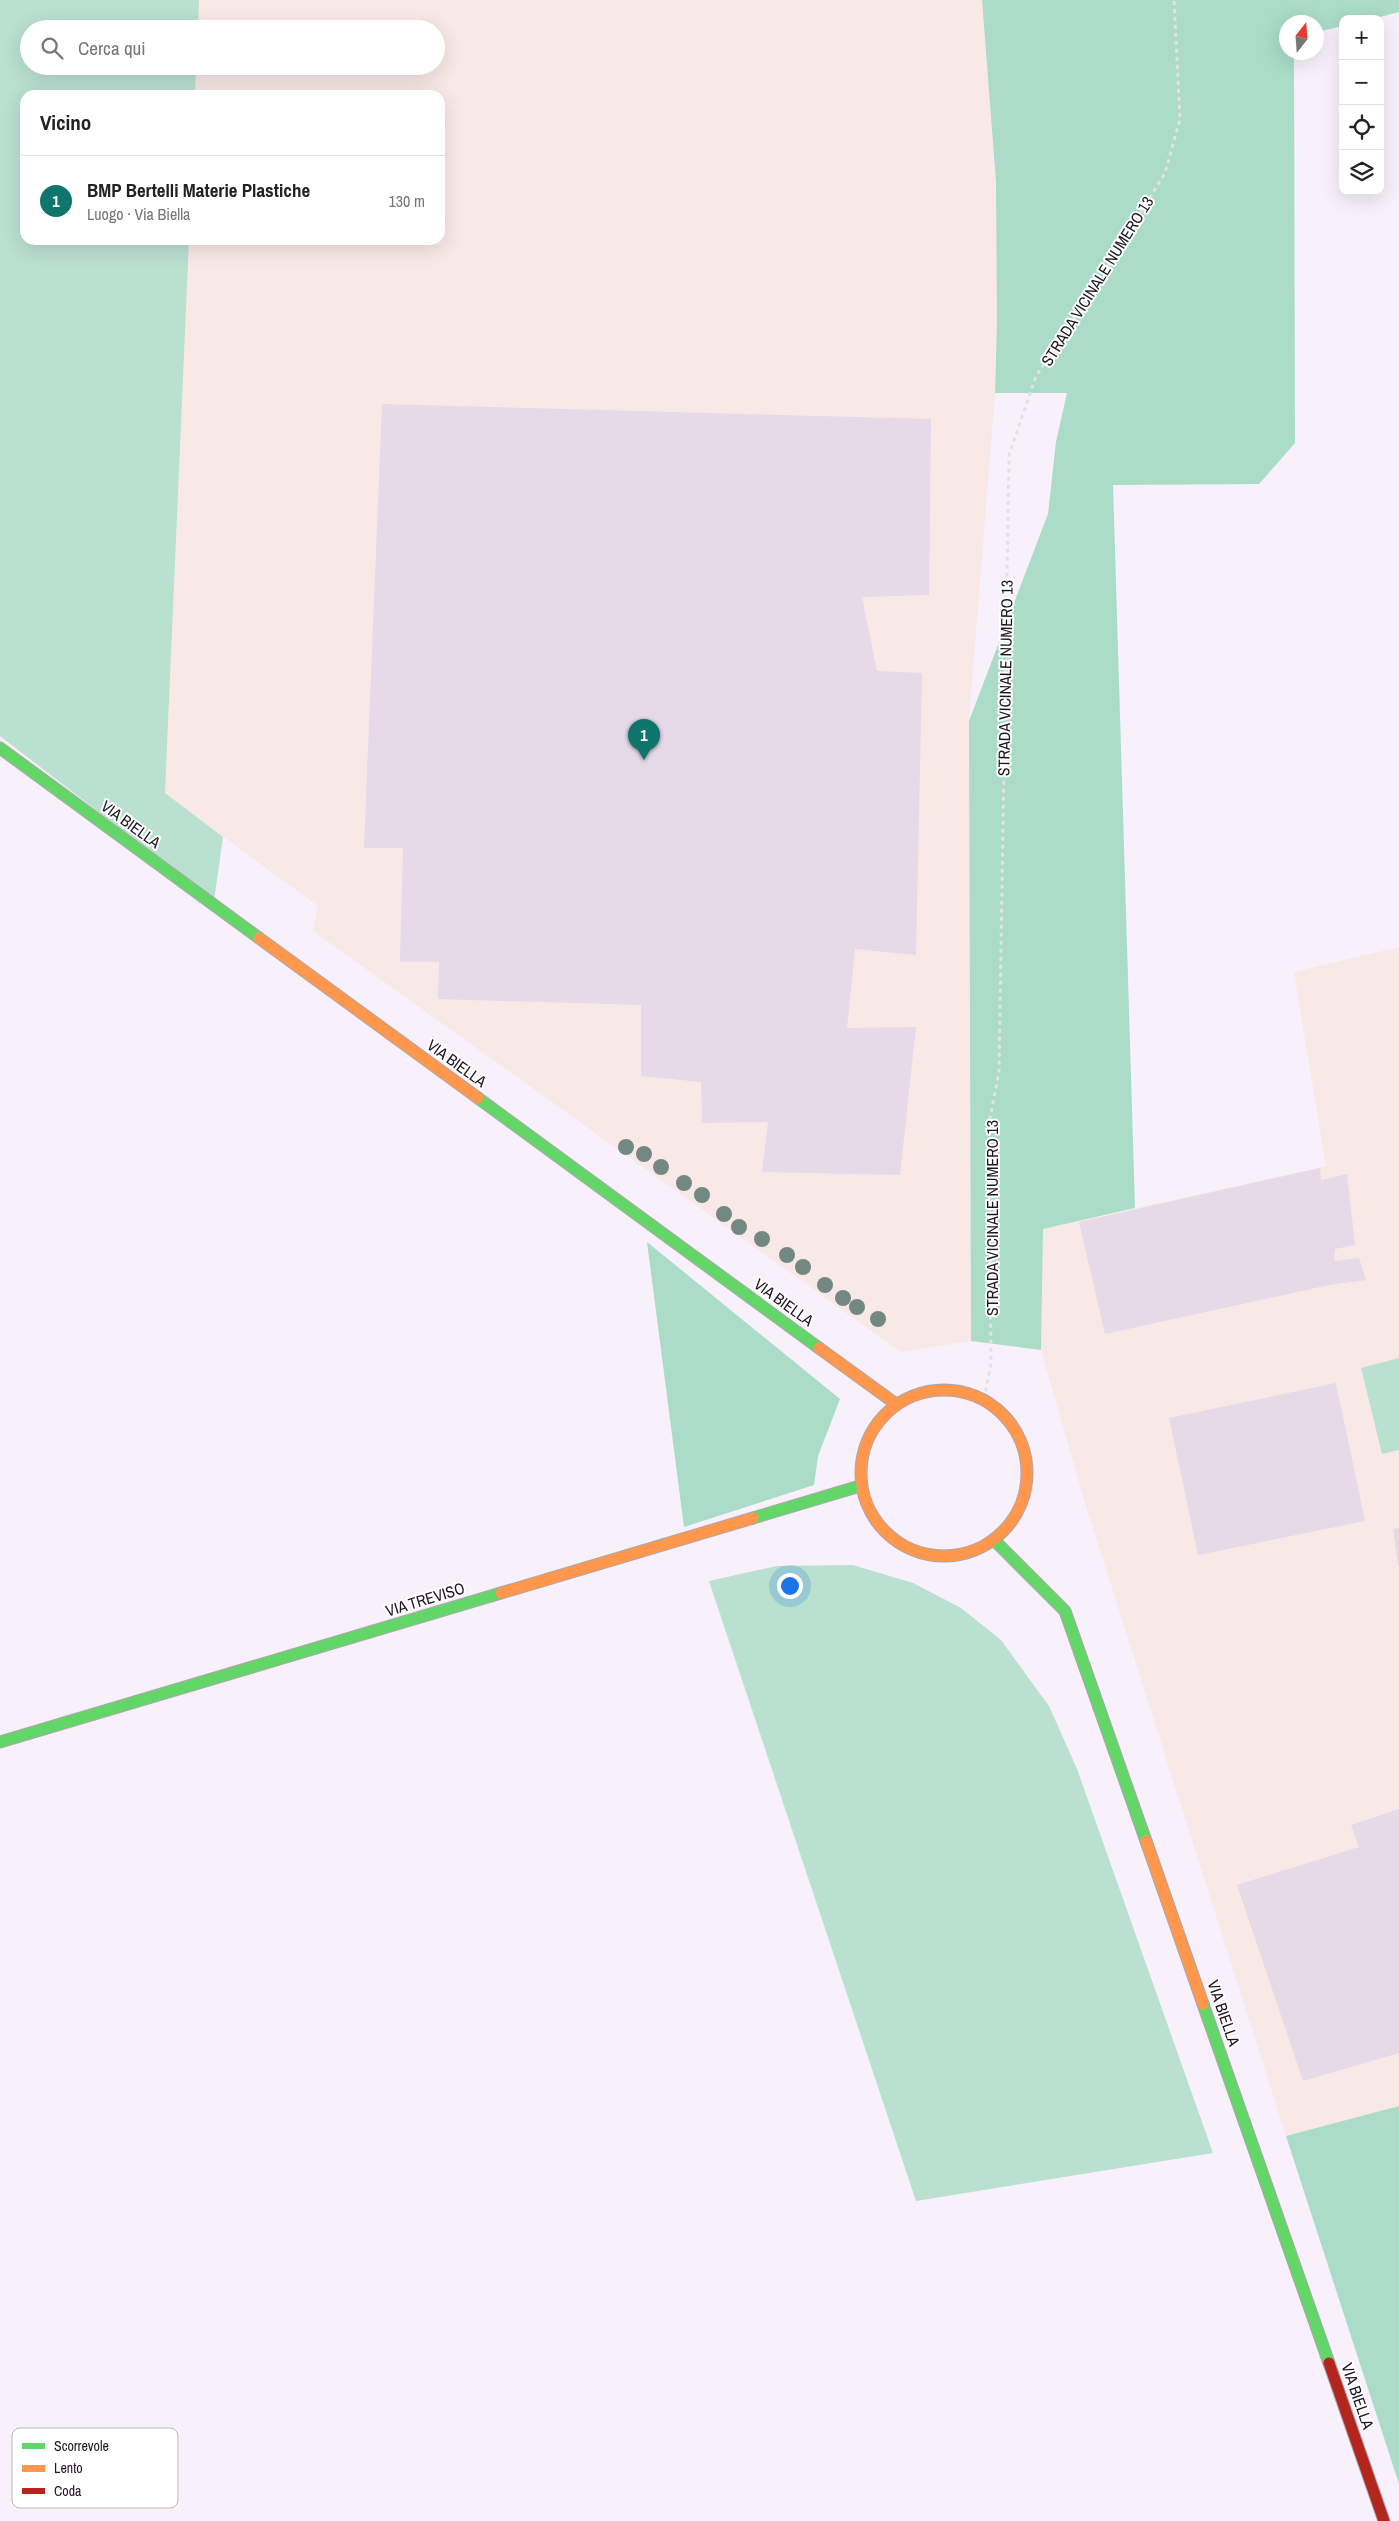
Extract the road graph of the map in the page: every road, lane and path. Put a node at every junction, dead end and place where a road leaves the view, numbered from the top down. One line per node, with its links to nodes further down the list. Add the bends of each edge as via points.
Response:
1 (1174, 0): 3 (path, STRADA VICINALE NUMERO 13, via 1180,119 1165,172 1036,376 1009,454 999,1072 990,1123 992,1363)
2 (0, 748): 4 (street, VIA BIELLA)
3 (984, 1399): 4 (street, via 962,1391 939,1390 916,1394); 6 (street, via 1005,1416 1021,1440 1028,1467 1025,1495 1014,1520)
4 (896, 1404): 5 (street, via 879,1420 867,1440 860,1462)
5 (860, 1486): 6 (street, via 870,1513 887,1536 912,1552 940,1557 969,1554); 7 (street, VIA TREVISO)
6 (994, 1540): 8 (street, VIA BIELLA, via 1066,1612)
7 (0, 1742)
8 (1384, 2521)

